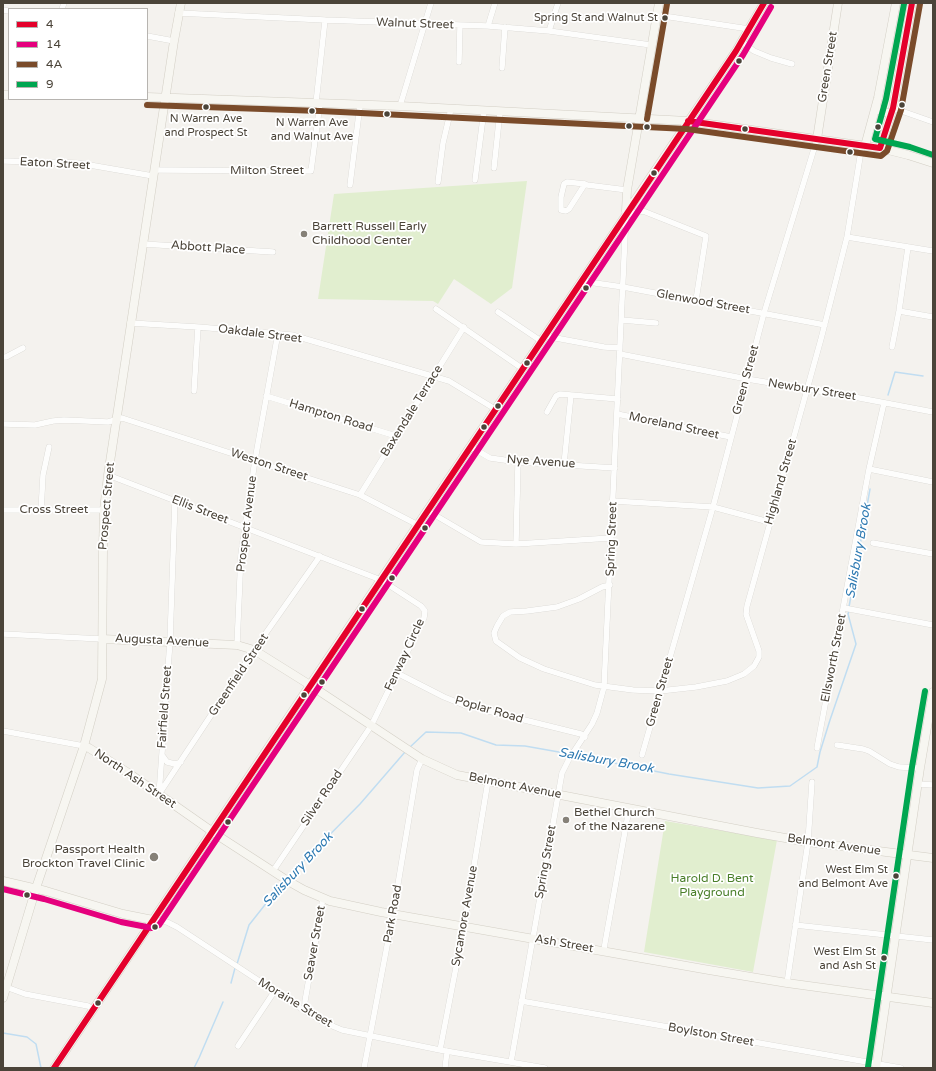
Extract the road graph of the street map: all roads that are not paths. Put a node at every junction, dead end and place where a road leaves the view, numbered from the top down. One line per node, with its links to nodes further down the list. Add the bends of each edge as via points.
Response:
1 (181, 3): 10 (street, Prospect Street)
2 (431, 3): 13 (street)
3 (495, 3): 15 (street)
4 (558, 3): 18 (street)
5 (659, 3): 11 (street, Spring Street)
6 (764, 3): 17 (street)
7 (838, 3): 39 (street, Green Street)
8 (896, 3): 32 (street)
9 (912, 3): 35 (street)
10 (178, 13): 12 (street, Walnut Street); 20 (street, Prospect Street)
11 (657, 15): 17 (street); 22 (street, Spring Street)
12 (325, 20): 13 (street, Walnut Street); 28 (street)
13 (425, 24): 14 (street, Walnut Street); 30 (street)
14 (460, 25): 15 (street, Walnut Street); 23 (street)
15 (488, 26): 16 (street, Walnut Street)
16 (505, 27): 18 (street, Walnut Street); 25 (street)
17 (749, 29): 21 (street)
18 (549, 31): 22 (street, Walnut Street)
19 (148, 36): 20 (street)
20 (174, 41): 27 (street, Prospect Street)
21 (742, 42): 24 (street, via 754,51); 37 (street)
22 (651, 46): 36 (street, Spring Street)
23 (459, 62)
24 (792, 64)
25 (502, 68)
26 (148, 97): 27 (street)
27 (165, 98): 28 (street); 45 (street, Prospect Street)
28 (318, 103): 29 (street); 45 (street, Milton Street, via 310,171)
29 (360, 105): 30 (street); 49 (street)
30 (400, 106): 31 (street)
31 (450, 109): 33 (street); 47 (street)
32 (876, 109): 35 (street); 40 (street)
33 (484, 110): 34 (street); 46 (street)
34 (500, 111): 36 (street); 44 (street)
35 (892, 111): 38 (street); 41 (street)
36 (639, 118): 37 (street); 50 (street, Spring Street)
37 (688, 121): 39 (street); 51 (street)
38 (933, 122)
39 (817, 139): 40 (street); 63 (street, Green Street)
40 (864, 145): 41 (street); 52 (street, Highland Street)
41 (880, 148): 43 (street)
42 (3, 161): 45 (street, Eaton Street, via 78,163)
43 (933, 163)
44 (494, 168)
45 (154, 173): 53 (street, Prospect Street)
46 (475, 180)
47 (438, 182)
48 (585, 184): 48 (street, via 564,184 561,210 569,209); 50 (street)
49 (350, 185)
50 (627, 190): 51 (street, Spring Street)
51 (626, 215): 57 (street); 58 (street, Spring Street); 59 (street, via 643,211 706,236)
52 (847, 237): 54 (street); 68 (street, Highland Street)
53 (143, 244): 56 (street, Abbott Place); 66 (street, Prospect Street)
54 (908, 247): 55 (street); 61 (street)
55 (933, 251)
56 (273, 252)
57 (581, 280): 58 (street, Glenwood Street); 72 (street)
58 (623, 287): 59 (street, Glenwood Street); 65 (street, Spring Street)
59 (696, 300): 63 (street, Glenwood Street)
60 (436, 309): 70 (street)
61 (899, 311): 64 (street); 73 (street)
62 (498, 312): 72 (street)
63 (764, 313): 68 (street, Glenwood Street); 79 (street, Green Street)
64 (933, 317)
65 (622, 320): 67 (street); 75 (street, Spring Street)
66 (130, 323): 69 (street, Oakdale Street); 90 (street, Prospect Street)
67 (656, 323)
68 (825, 325): 80 (street, Highland Street)
69 (198, 327): 71 (street, Oakdale Street); 81 (street)
70 (464, 328): 77 (street); 78 (street, Baxendale Terrace)
71 (278, 333): 78 (street, Oakdale Street, via 304,338); 83 (street, Prospect Avenue)
72 (543, 339): 75 (street, Newbury Street); 77 (street)
73 (892, 347)
74 (23, 348): 76 (street)
75 (620, 351): 79 (street, Newbury Street); 84 (street, Spring Street)
76 (3, 357)
77 (523, 369): 86 (street)
78 (433, 376): 86 (street, Oakdale Street, via 449,381); 92 (street, Baxendale Terrace)
79 (747, 379): 80 (street, Newbury Street); 93 (street, Green Street)
80 (807, 388): 85 (street, Newbury Street); 111 (street, Highland Street)
81 (194, 391)
82 (571, 395): 84 (street); 87 (street, via 556,396); 98 (street)
83 (266, 396): 92 (street, Hampton Road); 96 (street, Prospect Avenue)
84 (618, 399): 89 (street, Spring Street)
85 (884, 402): 88 (street, Newbury Street); 100 (street, Ellsworth Street)
86 (495, 409): 95 (street)
87 (547, 412)
88 (933, 412)
89 (617, 414): 93 (street, Moreland Street); 99 (street, Spring Street)
90 (116, 420): 91 (street, Weston Street, via 64,420 35,425); 96 (street, Weston Street, via 122,418); 101 (street, Prospect Street)
91 (3, 424)
92 (396, 436): 103 (street, Baxendale Terrace)
93 (731, 438): 106 (street, Green Street)
94 (49, 446): 109 (street, via 43,475)
95 (471, 447): 97 (street, Nye Avenue, via 490,458); 110 (street)
96 (255, 460): 103 (street, Weston Street); 113 (street, Prospect Avenue)
97 (518, 462): 98 (street, Nye Avenue); 116 (street)
98 (564, 464): 99 (street, Nye Avenue)
99 (614, 468): 105 (street, Spring Street)
100 (869, 469): 102 (street); 121 (street, Ellsworth Street)
101 (108, 475): 104 (street, Ellis Street); 108 (street, Prospect Street)
102 (933, 482)
103 (360, 495): 112 (street, Weston Street)
104 (175, 500): 113 (street, Ellis Street); 125 (street, Fairfield Street)
105 (613, 501): 106 (street); 114 (street, Spring Street)
106 (713, 507): 111 (street); 131 (street, Green Street)
107 (3, 510): 109 (street, Cross Street)
108 (104, 510): 109 (street, Cross Street); 124 (street, Prospect Street)
109 (41, 511)
110 (428, 511): 112 (street); 116 (street, via 481,542)
111 (769, 522): 131 (street, Highland Street, via 746,614 759,651 754,666 744,674 727,681)
112 (418, 525): 119 (street)
113 (245, 527): 118 (street, Ellis Street); 126 (street, Prospect Avenue, via 241,554)
114 (611, 538): 116 (street); 120 (street, Spring Street)
115 (873, 543): 117 (street)
116 (516, 544)
117 (933, 554)
118 (320, 556): 119 (street, Ellis Street); 127 (street, Greenfield Street)
119 (381, 580): 128 (street, Fenway Circle, via 425,611); 129 (street)
120 (610, 585): 130 (street, Spring Street); 130 (street, Highland Street, via 557,607 510,612 503,616 494,633 496,641 520,658 544,669)
121 (848, 608): 122 (street); 138 (street, Ellsworth Street, via 833,657)
122 (933, 625)
123 (3, 634): 124 (street, Augusta Avenue)
124 (102, 639): 125 (street, Augusta Avenue); 137 (street, Prospect Street, via 102,679)
125 (170, 641): 126 (street, Augusta Avenue); 139 (street, Fairfield Street)
126 (237, 645): 127 (street, Augusta Avenue)
127 (254, 650): 129 (street, Augusta Avenue); 142 (street, Greenfield Street)
128 (397, 673): 133 (street, Fenway Circle); 135 (street, Poplar Road, via 464,705)
129 (310, 685): 133 (street, Belmont Avenue); 151 (street)
130 (604, 687): 131 (street, Highland Street); 135 (street, Spring Street, via 597,714)
131 (660, 691): 140 (street, Green Street)
132 (933, 692): 143 (street)
133 (371, 726): 141 (street, Belmont Avenue); 155 (street, Silver Road)
134 (3, 731): 137 (street, North Ash Street)
135 (585, 737): 149 (street, Spring Street, via 562,773)
136 (837, 745): 143 (street, via 863,749 894,766)
137 (84, 746): 148 (street, North Ash Street); 157 (street, Prospect Street)
138 (817, 748)
139 (162, 755): 142 (street, via 168,762); 148 (street, Fairfield Street)
140 (642, 755)
141 (422, 759): 144 (street, Belmont Avenue, via 457,775); 159 (street, Park Road, via 417,770)
142 (181, 762): 148 (street, Greenfield Street)
143 (920, 768): 146 (street)
144 (488, 781): 149 (street, Belmont Avenue); 162 (street, Sycamore Avenue)
145 (812, 782): 152 (street)
146 (918, 784): 147 (street); 153 (street)
147 (933, 785)
148 (159, 794): 151 (street, North Ash Street)
149 (558, 794): 150 (street, Belmont Avenue); 164 (street, Spring Street)
150 (629, 809): 152 (street, Belmont Avenue); 166 (street)
151 (213, 832): 155 (street, Ash Street); 160 (street)
152 (808, 842): 153 (street, Belmont Avenue); 161 (street)
153 (907, 855): 154 (street, Belmont Avenue); 163 (street)
154 (933, 858)
155 (273, 871): 158 (street, Ash Street)
156 (3, 881): 157 (street)
157 (36, 888): 160 (street, via 123,914); 168 (street, Prospect Street)
158 (323, 898): 159 (street, Ash Street); 175 (street, Seaver Street)
159 (393, 914): 162 (street, Ash Street); 176 (street, Park Road)
160 (153, 920): 169 (street, Moraine Street, via 177,927); 174 (street)
161 (795, 925): 163 (street); 167 (street)
162 (464, 926): 164 (street, Ash Street); 178 (street, Sycamore Avenue)
163 (895, 936): 165 (street); 170 (street)
164 (533, 938): 166 (street, Ash Street); 172 (street, Spring Street)
165 (933, 940)
166 (604, 951): 167 (street, Ash Street)
167 (787, 983): 170 (street, Ash Street)
168 (6, 987): 171 (street, Prospect Street); 174 (street, via 25,994)
169 (274, 992): 175 (street, Moraine Street); 177 (street)
170 (886, 996): 173 (street, Ash Street); 181 (street)
171 (3, 998)
172 (521, 1001): 180 (street, Spring Street); 181 (street, Boylston Street)
173 (933, 1003)
174 (93, 1009): 182 (street)
175 (305, 1012): 176 (street, Moraine Street, via 342,1030)
176 (370, 1036): 178 (street, Moraine Street); 183 (street, Park Road)
177 (238, 1046)
178 (440, 1050): 179 (street, Moraine Street)
179 (447, 1051): 180 (street, Moraine Street); 184 (street)
180 (512, 1062): 185 (street, Moraine Street)
181 (876, 1066): 186 (street, Boylston Street)
182 (54, 1068)
183 (364, 1068)
184 (444, 1068)
185 (545, 1068)
186 (901, 1068)

